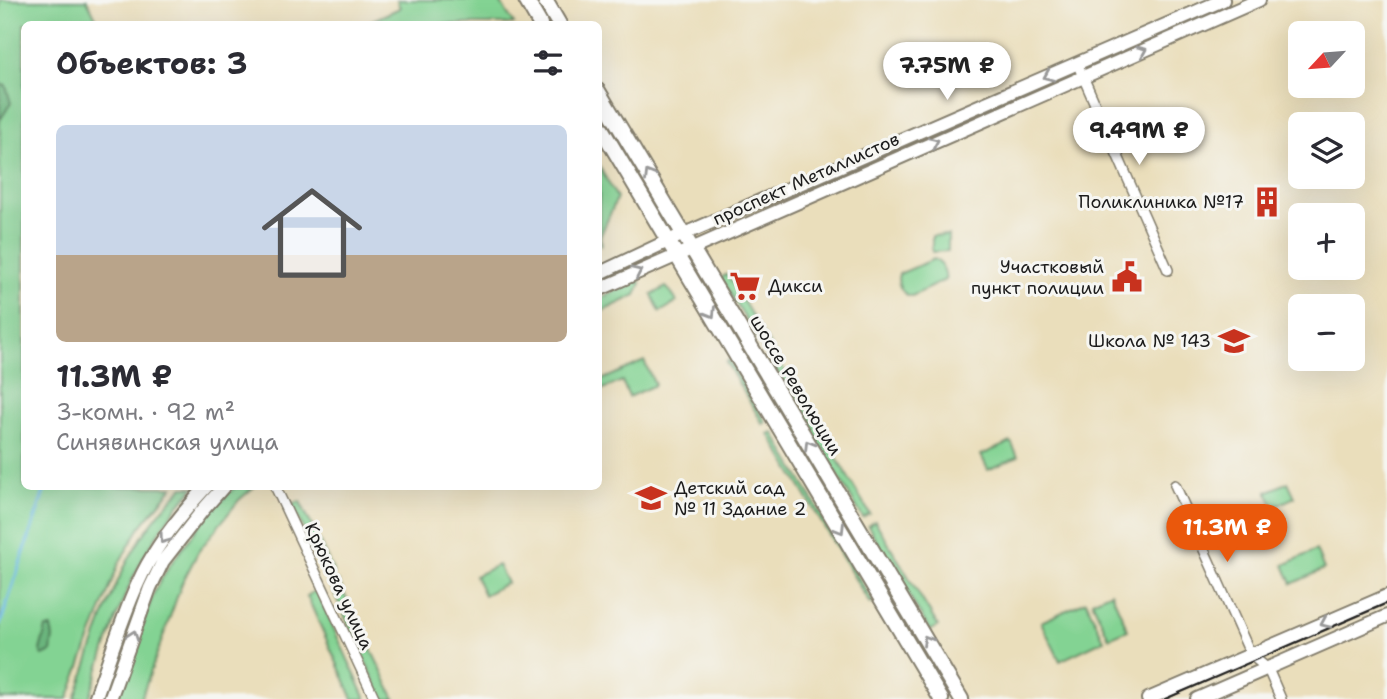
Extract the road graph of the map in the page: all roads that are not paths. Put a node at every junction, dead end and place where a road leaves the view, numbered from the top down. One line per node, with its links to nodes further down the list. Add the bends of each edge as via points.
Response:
1 (526, 0): 5 (main road)
2 (545, 0): 6 (main road)
3 (1223, 0): 7 (street, проспект Металлистов)
4 (1259, 0): 8 (street, проспект Металлистов, one-way to 4)
5 (538, 21)
6 (557, 21)
7 (1077, 63): 8 (street); 11 (street, проспект Металлистов, one-way to 11)
8 (1083, 77): 13 (street, проспект Металлистов, one-way to 8); 15 (street)
9 (602, 98): 11 (main road, шоссе Революции, one-way to 9)
10 (602, 130): 12 (main road, шоссе Революции)
11 (683, 234): 12 (street, проспект Металлистов); 13 (main road, шоссе Революции)
12 (668, 241): 14 (main road, шоссе Революции); 16 (street, проспект Металлистов)
13 (691, 248): 14 (street, проспект Металлистов); 30 (main road, шоссе Революции, one-way to 13)
14 (677, 254): 17 (street, проспект Металлистов, one-way to 14); 29 (main road, шоссе Революции, one-way to 29)
15 (1168, 270)
16 (602, 272)
17 (602, 288)
18 (1175, 485): 24 (street)
19 (203, 490): 26 (street, one-way to 26, via 160,543 138,581)
20 (220, 490): 27 (street, one-way to 20, via 163,561)
21 (277, 490): 28 (street, Крюкова улица)
22 (1387, 596): 24 (street, one-way to 24)
23 (1387, 616): 25 (street)
24 (1251, 655): 25 (street); 31 (street)
25 (1268, 669): 32 (street); 33 (street)
26 (95, 699)
27 (110, 699)
28 (375, 699)
29 (941, 699)
30 (961, 699)
31 (1148, 699)
32 (1197, 699)
33 (1281, 699)

